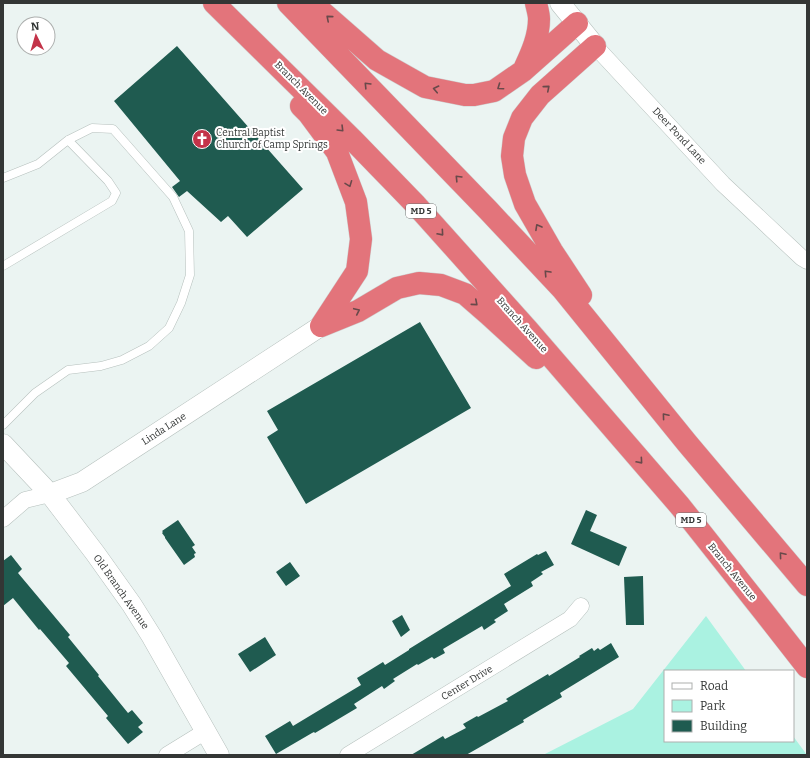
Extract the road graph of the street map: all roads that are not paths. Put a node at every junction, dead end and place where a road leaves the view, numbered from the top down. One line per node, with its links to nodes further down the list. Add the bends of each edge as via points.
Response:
1 (202, 3): 14 (highway, one-way to 14, via 308,113 337,152 356,202 361,239 357,271)
2 (214, 3): 17 (highway, Branch Avenue / MD 5, one-way to 17, via 416,205)
3 (288, 3): 15 (highway, one-way to 3, via 557,285)
4 (312, 3): 9 (highway, one-way to 4, via 494,91 474,95 424,87 377,60)
5 (536, 3): 9 (highway, via 539,18 537,35)
6 (560, 3): 7 (street, Deer Pond Lane)
7 (578, 23): 8 (street, Deer Pond Lane); 9 (highway)
8 (596, 46): 12 (street, Deer Pond Lane, via 723,184); 15 (highway, one-way to 8, via 552,251 525,204 515,175 512,156 514,138 522,118 540,95)
9 (523, 71)
10 (68, 140): 11 (lane, via 38,164); 13 (lane, via 108,181 116,193 112,201); 16 (lane, via 92,128 113,130 123,141 173,197 189,231 190,275 169,328 149,346 122,360 101,366 68,370 35,393)
11 (3, 178)
12 (807, 261)
13 (3, 266)
14 (321, 326): 17 (highway, one-way to 17, via 358,311 397,288 419,283 441,285 465,294); 19 (street, Linda Lane, via 82,482)
15 (643, 389): 21 (highway, one-way to 15)
16 (3, 425)
17 (615, 431): 23 (highway, Branch Avenue / MD 5, one-way to 23, via 680,506)
18 (3, 444): 19 (street, Old Branch Avenue)
19 (50, 494): 20 (street, Linda Lane, via 25,500); 26 (street, Old Branch Avenue, via 132,605)
20 (3, 519)
21 (807, 584)
22 (581, 606): 29 (street, Center Drive, via 570,619)
23 (764, 612): 24 (highway, Branch Avenue / MD 5); 25 (highway)
24 (807, 667)
25 (807, 678)
26 (206, 731): 27 (street); 28 (street, Old Branch Avenue)
27 (167, 755)
28 (219, 755)
29 (348, 755)

